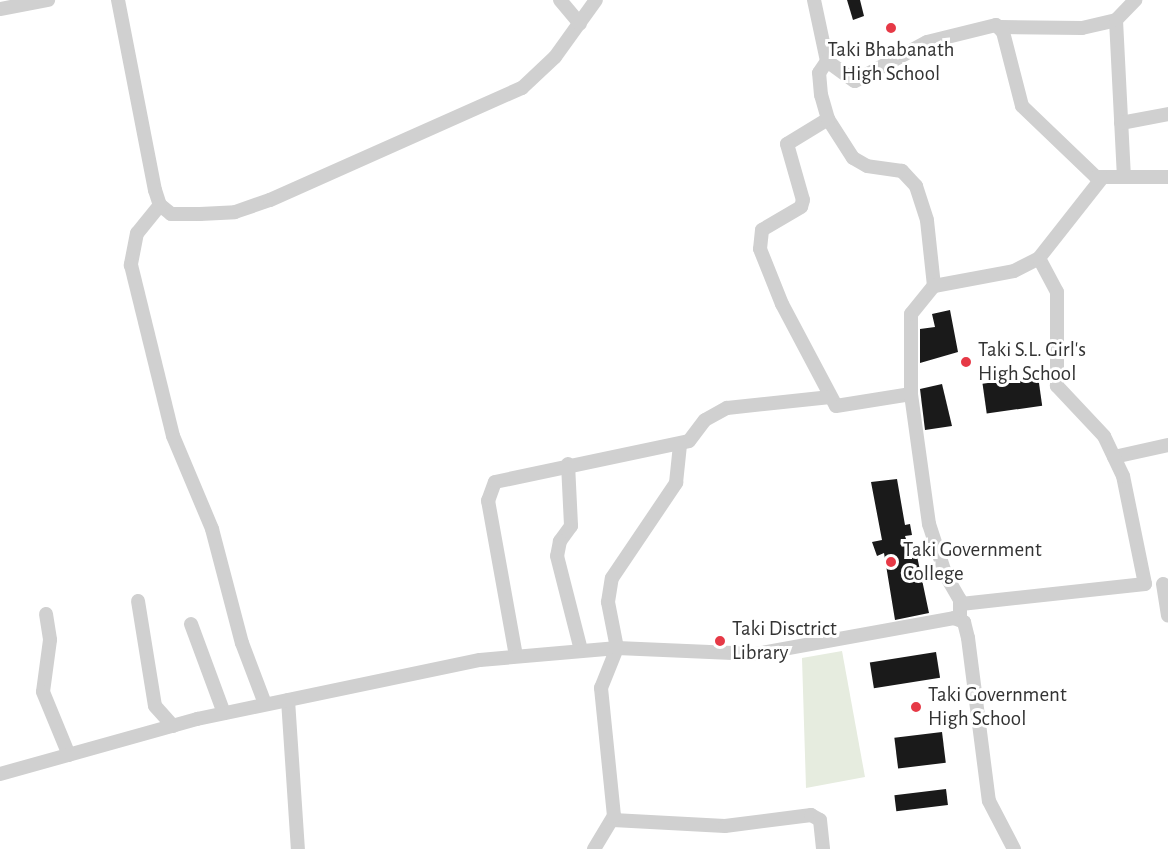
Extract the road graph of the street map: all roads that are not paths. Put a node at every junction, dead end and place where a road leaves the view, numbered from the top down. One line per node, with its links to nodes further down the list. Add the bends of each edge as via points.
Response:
1 (48, 0): 7 (street)
2 (118, 0): 18 (street)
3 (560, 0): 9 (street)
4 (596, 0): 9 (street)
5 (813, 0): 11 (street)
6 (1135, 0): 8 (street)
7 (0, 9)
8 (1116, 20): 10 (street, via 1068,29); 14 (street)
9 (580, 24): 18 (street, via 522,88 270,200 235,212 200,214 171,214)
10 (1001, 27): 11 (street, via 986,25 927,42 855,81); 17 (street, via 1022,106)
11 (827, 61): 13 (street, via 819,73)
12 (1168, 114): 14 (street)
13 (828, 119): 20 (street, via 858,163 911,177 927,220); 22 (street, via 787,144 803,200 801,207 762,230 758,241 782,304)
14 (1121, 123): 15 (street)
15 (1124, 176): 16 (street); 17 (street)
16 (1168, 177)
17 (1102, 178): 19 (street)
18 (160, 205): 39 (street, via 137,233 131,265 173,436 212,529 242,643)
19 (1039, 258): 20 (street, via 1014,271); 25 (street, via 1057,292 1057,386 1099,430)
20 (934, 286): 21 (street, via 909,321)
21 (911, 394): 22 (street, via 841,406); 30 (street, via 929,524 946,576)
22 (830, 397): 23 (street, via 714,412 689,441)
23 (680, 444): 26 (street); 35 (street, via 676,483 612,578 608,602)
24 (1168, 445): 25 (street)
25 (1114, 457): 27 (street, via 1127,488)
26 (568, 464): 36 (street, via 572,526 560,541 558,556); 37 (street, via 509,477 489,490)
27 (1145, 584): 28 (street); 30 (street)
28 (1165, 584): 32 (street)
29 (138, 601): 41 (street, via 155,706)
30 (961, 604): 33 (street)
31 (46, 614): 42 (street, via 50,640 43,692)
32 (1168, 615)
33 (960, 619): 35 (street, via 886,627 756,654); 48 (street, via 968,638 989,801)
34 (192, 624): 40 (street)
35 (617, 648): 36 (street); 44 (street, via 601,688)
36 (581, 650): 37 (street)
37 (516, 656): 38 (street)
38 (288, 700): 39 (street); 45 (street)
39 (265, 704): 40 (street)
40 (224, 713): 41 (street)
41 (173, 726): 42 (street)
42 (69, 755): 43 (street)
43 (0, 774)
44 (613, 820): 46 (street, via 597,837); 47 (street, via 725,826 811,815 820,820)
45 (298, 849)
46 (594, 849)
47 (823, 849)
48 (1014, 849)

